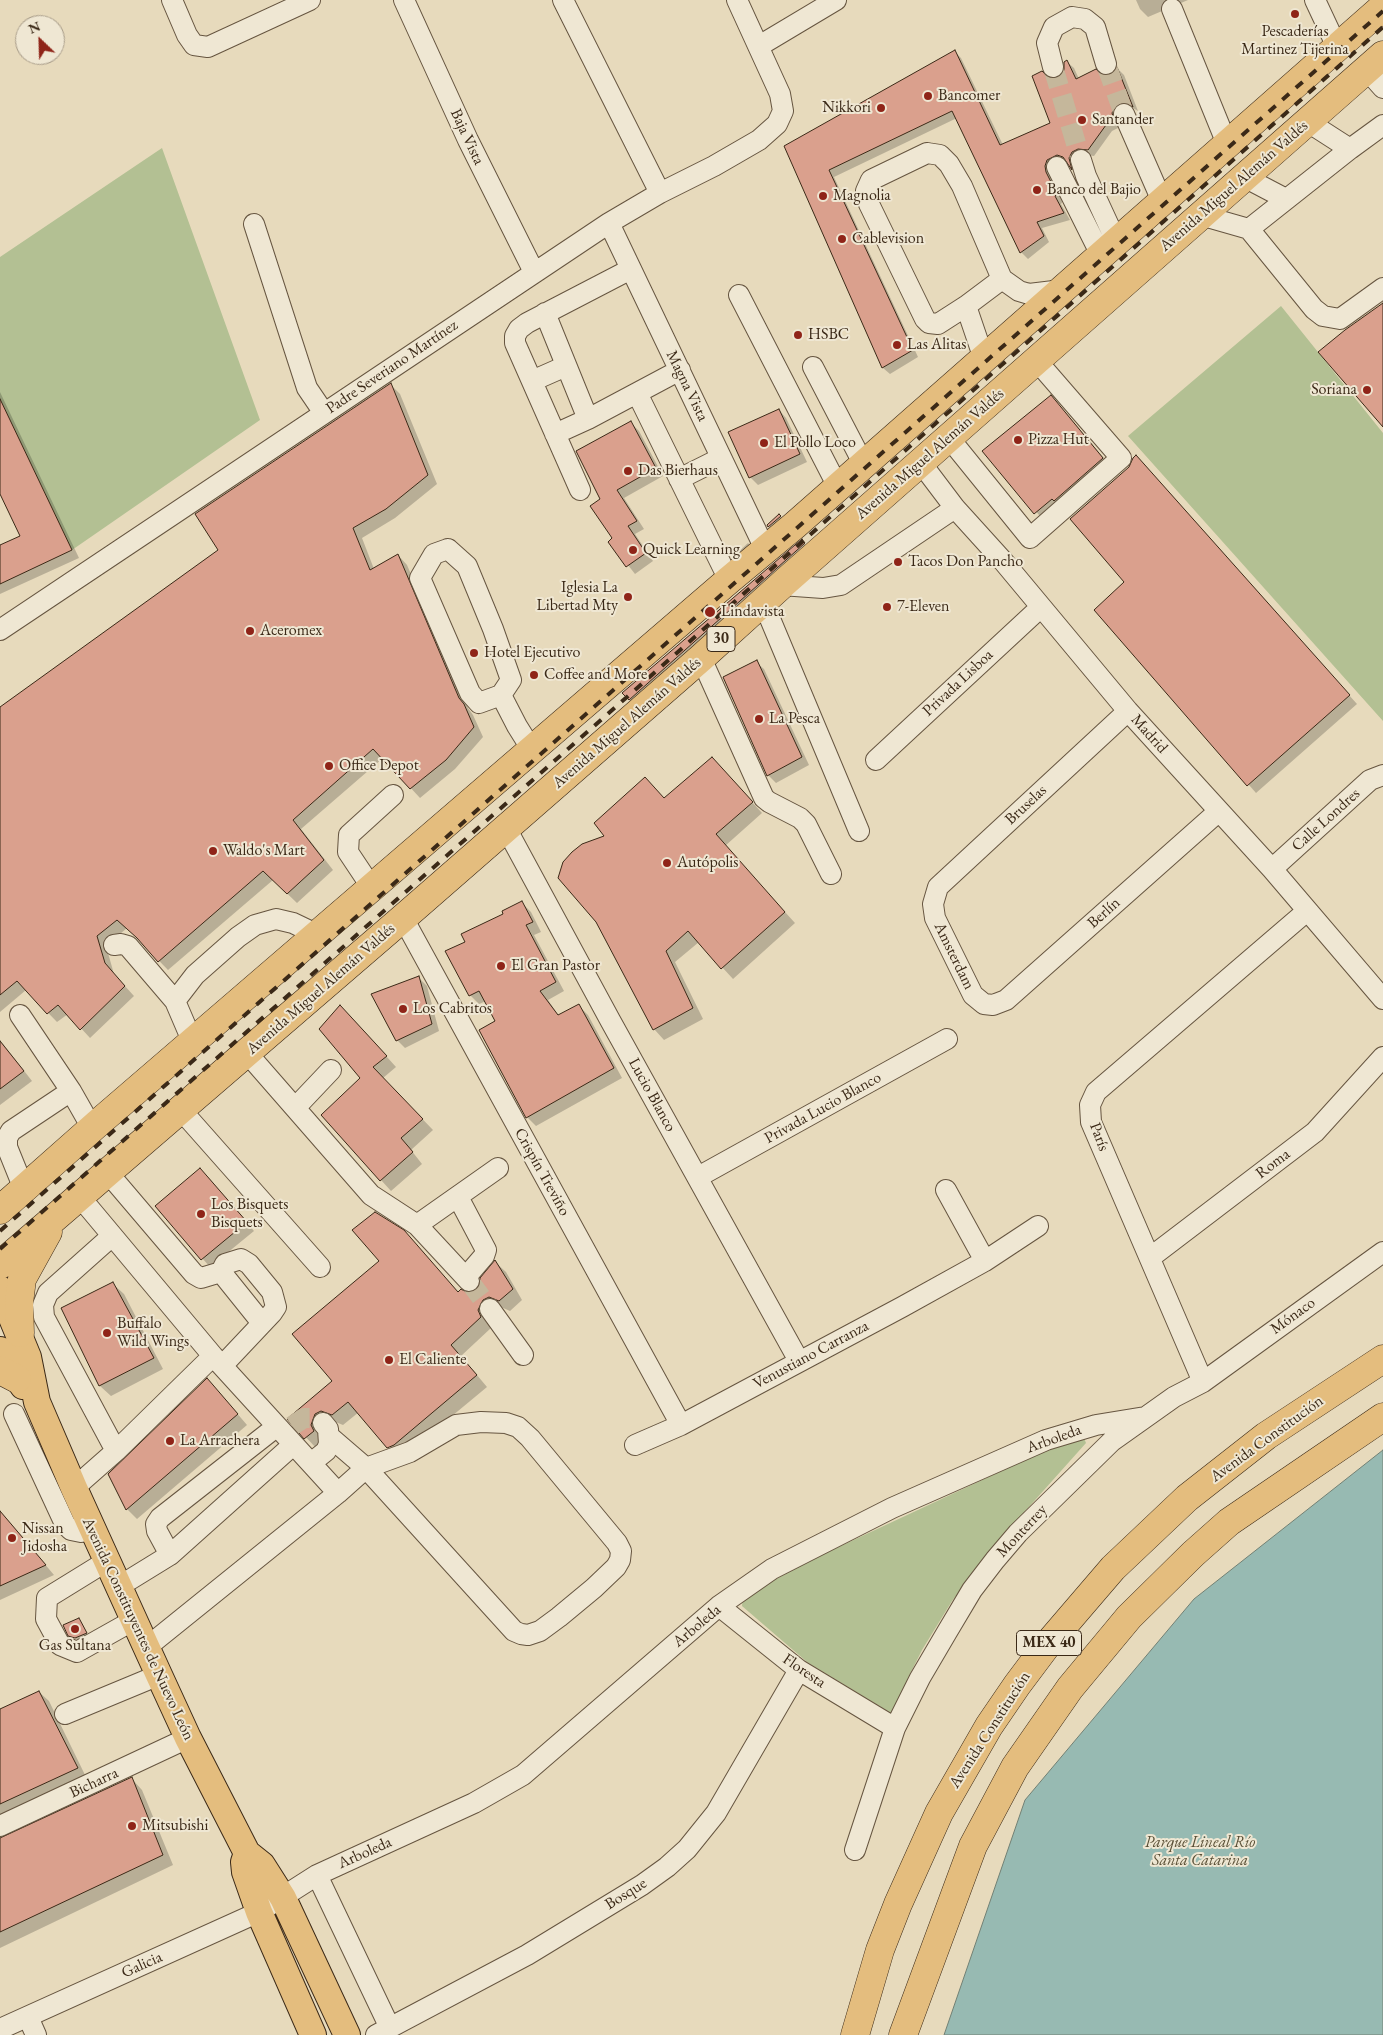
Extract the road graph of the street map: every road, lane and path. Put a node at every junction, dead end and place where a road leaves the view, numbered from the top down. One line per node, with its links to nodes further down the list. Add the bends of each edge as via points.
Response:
1 (172, 0): 2 (street, via 194,45 208,47)
2 (310, 0)
3 (404, 0): 32 (street, Baja Vista, via 468,140)
4 (563, 0): 23 (street)
5 (737, 0): 10 (street)
6 (836, 0): 10 (street)
7 (1315, 0): 11 (street)
8 (1383, 6): 11 (highway, 30)
9 (1172, 9): 18 (street)
10 (759, 46): 23 (street, Padre Severiano Martínez, via 784,111 777,124 759,140)
11 (1337, 47): 16 (highway, via 1333,60 1310,88); 18 (highway, 30)
12 (1106, 64): 13 (street, via 1094,27 1085,19 1072,18 1054,27 1046,43)
13 (1053, 67)
14 (1377, 71): 16 (highway, Avenida Miguel Alemán Valdés / 30)
15 (1124, 114): 25 (street)
16 (1308, 122): 19 (street); 22 (highway, Avenida Miguel Alemán Valdés / 30)
17 (1383, 125): 19 (street)
18 (1227, 144): 25 (highway, 30)
19 (1350, 149): 24 (street)
20 (1081, 160): 30 (street)
21 (1057, 166): 30 (street)
22 (1244, 177): 24 (street); 26 (highway, Avenida Miguel Alemán Valdés / 30); 30 (highway, via 1223,180 1194,193 1144,233)
23 (660, 193): 27 (street, Padre Severiano Martínez)
24 (1286, 198): 29 (street)
25 (1162, 201): 30 (highway, 30)
26 (1200, 215): 29 (street); 40 (highway, Avenida Miguel Alemán Valdés / 30)
27 (609, 223): 31 (street, Magna Vista); 32 (street, Padre Severiano Martínez)
28 (254, 224): 46 (street, via 307,388)
29 (1249, 229): 34 (street, via 1323,316 1340,319)
30 (1109, 248): 35 (highway, 30)
31 (631, 269): 38 (street); 43 (street, Magna Vista)
32 (534, 272): 46 (street, Padre Severiano Martínez)
33 (1002, 279): 35 (street, via 1029,294); 37 (street); 37 (street, via 962,186 940,155 927,153 871,180 866,191 869,204 929,323 938,324)
34 (1383, 288)
35 (1062, 290): 39 (highway, 30)
36 (739, 294): 54 (street)
37 (966, 306): 39 (street)
38 (545, 314): 41 (street); 44 (street, via 519,329 515,336)
39 (984, 358): 51 (highway, via 982,374 924,432); 52 (highway, 30)
40 (1036, 360): 49 (highway, Avenida Miguel Alemán Valdés / 30); 49 (street, via 1122,458 1030,538)
41 (566, 366): 44 (street); 47 (street)
42 (813, 367): 52 (street)
43 (680, 370): 45 (street); 50 (street, Magna Vista)
44 (532, 381): 48 (street)
45 (637, 393): 47 (street); 53 (street)
46 (324, 413): 62 (street, Padre Severiano Martínez)
47 (588, 419): 48 (street)
48 (555, 434): 55 (street)
49 (949, 438): 51 (highway, Avenida Miguel Alemán Valdés / 30)
50 (721, 458): 53 (street); 58 (street, Magna Vista)
51 (921, 463): 56 (street, Madrid); 57 (highway, via 895,464 880,471 837,506); 60 (highway, Avenida Miguel Alemán Valdés / 30)
52 (864, 465): 54 (highway, 30)
53 (679, 479): 59 (street)
54 (838, 487): 57 (highway, 30)
55 (580, 490)
56 (955, 508): 60 (street, via 842,585); 61 (street, Madrid)
57 (795, 525): 58 (highway, 30)
58 (765, 549): 59 (highway, 30); 63 (highway, via 766,569 702,636)
59 (729, 580): 66 (highway, 30)
60 (772, 594): 63 (highway, Avenida Miguel Alemán Valdés / 30); 72 (street)
61 (1042, 607): 65 (street, Madrid); 67 (street, Privada Lisboa)
62 (0, 630)
63 (701, 658): 71 (highway, Avenida Miguel Alemán Valdés / 30); 74 (street, via 764,798 806,824)
64 (501, 695): 64 (street, via 511,680 467,566 448,549 434,554 420,578 470,693 480,703); 66 (street)
65 (1128, 711): 70 (street, Madrid); 76 (street, Bruselas, via 938,887)
66 (532, 750): 75 (highway, 30)
67 (876, 760)
68 (1383, 775): 73 (street, Calle Londres, via 1370,780)
69 (393, 795): 75 (street, via 349,835 348,852)
70 (1220, 811): 73 (street, Madrid); 83 (street, Berlín, via 1006,1000 994,1005)
71 (506, 828): 78 (highway, Avenida Miguel Alemán Valdés / 30); 96 (street, Lucio Blanco)
72 (859, 831)
73 (1272, 869): 77 (street, Madrid)
74 (831, 874)
75 (372, 888): 79 (highway, 30)
76 (933, 904): 83 (street, Amsterdam, via 935,918 973,995)
77 (1307, 911): 81 (street, Madrid); 107 (street, París, via 1096,1092 1090,1104 1091,1122)
78 (403, 918): 87 (highway, Avenida Miguel Alemán Valdés / 30); 126 (street, Crispín Treviño)
79 (318, 935): 82 (street, via 276,919 255,925 195,975); 86 (highway, 30)
80 (114, 945): 82 (street, via 128,946)
81 (1383, 999)
82 (175, 1001): 86 (street)
83 (984, 1004)
84 (20, 1015): 90 (street)
85 (947, 1039): 96 (street, Privada Lucio Blanco)
86 (193, 1043): 93 (highway, 30)
87 (247, 1053): 91 (street); 92 (highway, Avenida Miguel Alemán Valdés / 30)
88 (1383, 1057): 107 (street, Roma, via 1316,1132)
89 (331, 1070): 91 (street)
90 (71, 1091): 93 (street); 97 (street, via 12,1131 7,1138 7,1147)
91 (295, 1108): 103 (street, via 371,1195)
92 (181, 1110): 95 (highway, Avenida Miguel Alemán Valdés / 30); 110 (street)
93 (92, 1128): 97 (highway, 30)
94 (498, 1168): 100 (street)
95 (108, 1173): 99 (highway, Avenida Miguel Alemán Valdés / 30); 111 (street, via 194,1274 201,1278)
96 (698, 1177): 119 (street, Lucio Blanco)
97 (24, 1189): 101 (highway, 30)
98 (946, 1190): 108 (street)
99 (80, 1197): 102 (highway, Avenida Miguel Alemán Valdés / 30); 105 (street)
100 (458, 1197): 103 (street); 103 (street, via 486,1250 467,1279)
101 (0, 1210)
102 (55, 1218): 109 (highway, Avenida Miguel Alemán Valdés / 30); 115 (highway, via 22,1279)
103 (417, 1225)
104 (1038, 1226): 108 (street, Venustiano Carranza)
105 (112, 1236): 118 (street); 129 (street, via 48,1293 43,1305 44,1317)
106 (1383, 1252): 121 (street, Mónaco)
107 (1151, 1257): 121 (street, París)
108 (985, 1261): 119 (street, Venustiano Carranza)
109 (0, 1265)
110 (320, 1267)
111 (221, 1272): 114 (street); 114 (street, via 225,1264 241,1259 272,1292 276,1307)
112 (0, 1288): 115 (main road, Avenida Constituyentes de Nuevo León)
113 (490, 1309): 116 (street)
114 (262, 1323): 118 (street)
115 (10, 1342): 120 (main road, Avenida Constituyentes de Nuevo León); 122 (main road, Avenida Constituyentes de Nuevo León, via 33,1376)
116 (523, 1355)
117 (1383, 1359): 158 (highway, Avenida Constitución / MEX 40, via 1266,1436 1187,1498 1114,1568 1047,1645 989,1726 939,1812 880,1950)
118 (218, 1361): 127 (street); 129 (street)
119 (799, 1361): 126 (street, Venustiano Carranza)
120 (8, 1374): 122 (main road, Avenida Constituyentes de Nuevo León)
121 (1204, 1382): 124 (street, Monterrey, via 1174,1396)
122 (37, 1402): 123 (street); 132 (main road, Avenida Constituyentes de Nuevo León)
123 (7, 1415): 134 (street, via 65,1524 71,1530 81,1532)
124 (1145, 1416): 138 (street, Arboleda, via 1096,1425 1046,1440 892,1508 772,1569); 144 (street, Monterrey, via 1112,1441 995,1560 947,1632)
125 (1383, 1417): 159 (highway, MEX 40, via 1229,1522 1129,1617 1070,1688 1015,1767 973,1846)
126 (681, 1425): 128 (street, Venustiano Carranza)
127 (287, 1434): 130 (street); 135 (street); 135 (street, via 160,1518 156,1524 157,1531)
128 (635, 1445)
129 (116, 1450): 132 (street)
130 (311, 1463): 131 (street, via 326,1451 326,1430); 133 (street)
131 (366, 1468): 131 (street, via 514,1631 521,1634 540,1631 559,1617 594,1588 620,1560 617,1543 518,1427 481,1422 456,1425 410,1452); 133 (street)
132 (74, 1488): 134 (main road, Avenida Constituyentes de Nuevo León)
133 (338, 1493): 140 (street)
134 (91, 1527): 136 (main road, Avenida Constituyentes de Nuevo León)
135 (170, 1554): 137 (street)
136 (107, 1561): 137 (main road, Avenida Constituyentes de Nuevo León); 139 (street, via 47,1598 46,1619 60,1645 76,1652)
137 (118, 1587): 139 (main road, Avenida Constituyentes de Nuevo León)
138 (719, 1606): 141 (street, Floresta); 149 (street, Arboleda, via 523,1775 474,1803)
139 (134, 1620): 140 (main road, Avenida Constituyentes de Nuevo León)
140 (147, 1647): 142 (main road, Avenida Constituyentes de Nuevo León)
141 (799, 1670): 144 (street, Floresta); 154 (street, Bosque, via 716,1813 687,1849 667,1867 527,1955)
142 (159, 1675): 143 (street); 145 (main road, Avenida Constituyentes de Nuevo León)
143 (66, 1714)
144 (895, 1728): 147 (street, Monterrey)
145 (188, 1738): 146 (street, Bicharra); 148 (main road, Avenida Constituyentes de Nuevo León)
146 (0, 1826)
147 (855, 1850)
148 (247, 1852): 150 (main road, Avenida Constituyentes de Nuevo León, via 262,1865); 151 (main road, Avenida Constituyentes de Nuevo León, via 245,1872)
149 (317, 1875): 150 (street, Arboleda); 154 (street)
150 (283, 1898): 151 (street, Galicia); 157 (main road, Avenida Constituyentes de Nuevo León)
151 (258, 1912): 152 (street, Galicia); 156 (main road, Avenida Constituyentes de Nuevo León)
152 (28, 2017): 153 (street, Galicia); 155 (street)
153 (0, 2030)
154 (383, 2032)
155 (36, 2035)
156 (313, 2035)
157 (347, 2035)
158 (855, 2035)
159 (903, 2035)

